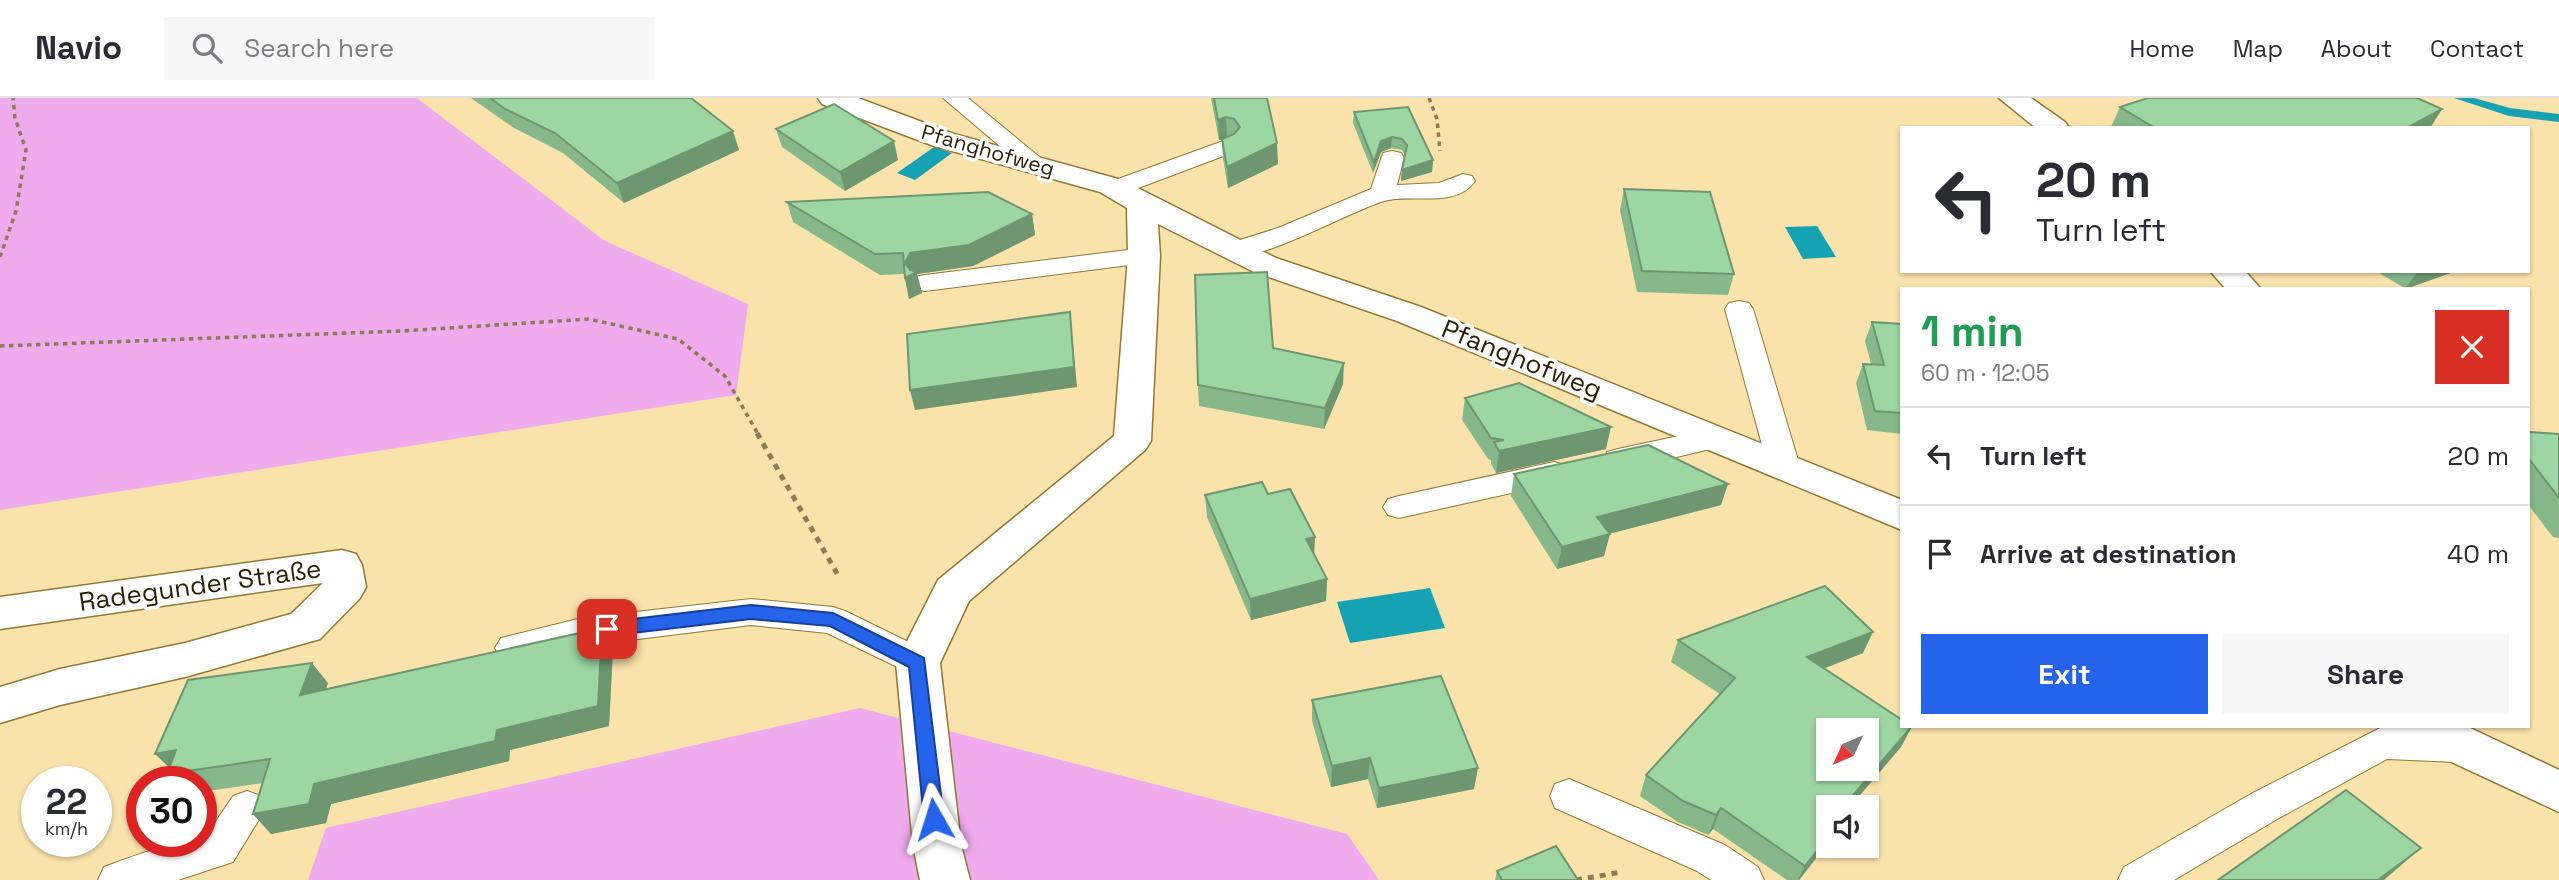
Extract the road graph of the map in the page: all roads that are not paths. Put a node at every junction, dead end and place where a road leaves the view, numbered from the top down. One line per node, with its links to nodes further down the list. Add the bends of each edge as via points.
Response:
1 (832, 98): 7 (street, Pfanghofweg, via 944,140)
2 (954, 98): 7 (lane)
3 (2013, 98): 4 (street)
4 (2051, 126)
5 (1226, 147): 10 (lane)
6 (1392, 158): 9 (lane)
7 (1037, 165): 10 (street, Pfanghofweg)
8 (1463, 181): 9 (lane, via 1443,190)
9 (1382, 193): 11 (lane)
10 (1129, 196): 11 (street, Pfanghofweg); 12 (street)
11 (1233, 251): 17 (street, Pfanghofweg, via 1409,314)
12 (1144, 256): 14 (lane); 23 (street, via 1132,442 953,592)
13 (2228, 273): 15 (street)
14 (925, 283)
15 (2243, 287)
16 (1740, 309): 18 (lane)
17 (1716, 438): 18 (street, Pfanghofweg); 19 (lane)
18 (1784, 467): 20 (street, Pfanghofweg)
19 (1399, 507)
20 (1900, 515)
21 (0, 613): 24 (street, Radegunder Straße, via 342,565 345,587 305,626)
22 (476, 657): 23 (lane, via 582,632 751,612 833,620)
23 (918, 663): 31 (street)
24 (0, 705)
25 (2428, 728): 26 (street)
26 (2468, 736): 27 (street); 33 (lane, via 2382,743)
27 (2559, 792)
28 (1569, 796): 32 (lane, via 1711,858)
29 (247, 808): 30 (lane, via 219,850)
30 (118, 880)
31 (944, 880)
32 (1744, 880)
33 (2138, 880)

